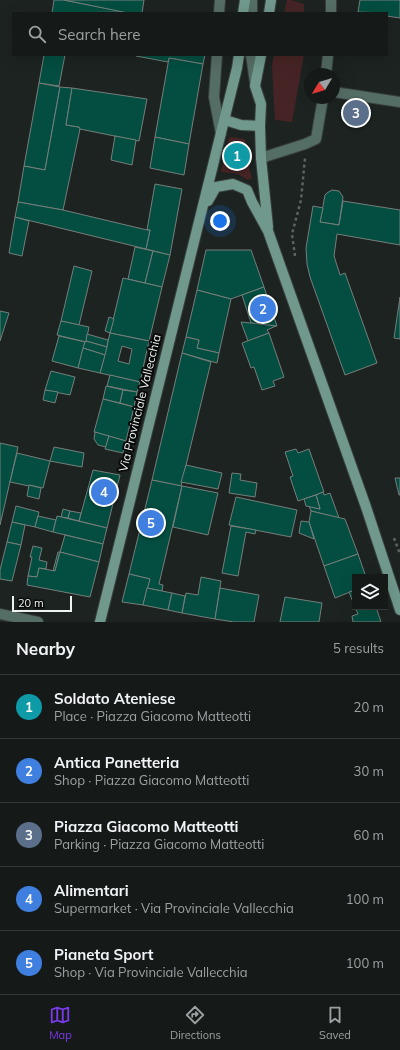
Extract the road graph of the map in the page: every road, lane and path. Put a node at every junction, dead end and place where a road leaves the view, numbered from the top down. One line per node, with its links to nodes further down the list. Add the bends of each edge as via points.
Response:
1 (220, 0): 6 (street)
2 (245, 0): 7 (main road)
3 (252, 0): 8 (street)
4 (271, 0): 9 (main road)
5 (332, 0): 10 (street)
6 (219, 12)
7 (243, 12)
8 (252, 12)
9 (270, 12)
10 (331, 12)
11 (217, 56): 23 (street, via 214,96)
12 (239, 56): 21 (main road, Via Provinciale Vallecchia)
13 (251, 56): 17 (street)
14 (261, 56): 17 (main road)
15 (328, 56): 16 (street)
16 (327, 68)
17 (255, 86): 22 (main road, via 261,104)
18 (340, 93): 19 (street)
19 (400, 102)
20 (322, 104): 24 (street, via 316,140)
21 (224, 120): 22 (main road, via 241,125); 23 (main road, Via Provinciale Vallecchia)
22 (260, 126): 25 (main road)
23 (221, 134): 26 (main road, Via Provinciale Vallecchia)
24 (306, 144): 25 (street); 28 (path, via 301,200 292,234)
25 (261, 158): 27 (main road)
26 (200, 213): 27 (main road, via 216,187 233,184 247,190); 34 (main road, Via Provinciale Vallecchia)
27 (268, 231): 31 (main road)
28 (295, 257)
29 (392, 532): 30 (path)
30 (400, 554)
31 (400, 610)
32 (0, 614): 33 (street)
33 (38, 622)
34 (100, 622)

